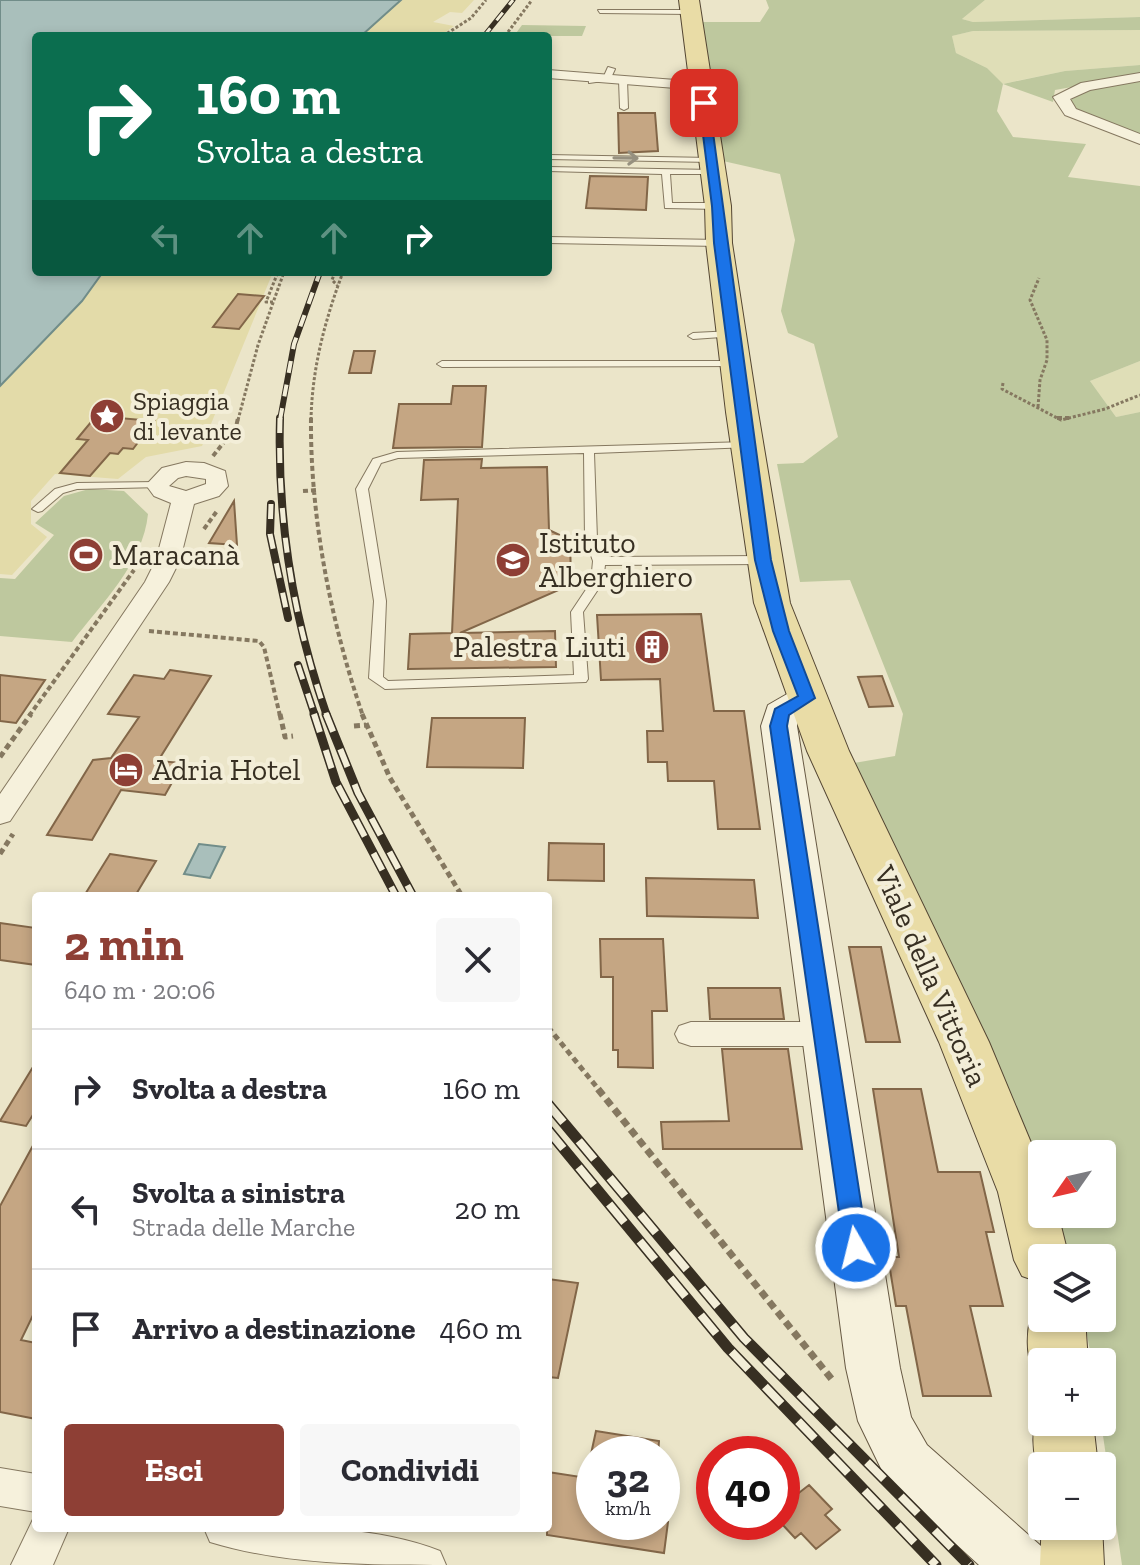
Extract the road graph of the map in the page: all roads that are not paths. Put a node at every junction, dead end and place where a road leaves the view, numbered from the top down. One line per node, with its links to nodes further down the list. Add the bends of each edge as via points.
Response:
1 (690, 6): 2 (lane); 6 (main road, Viale della Vittoria)
2 (600, 11)
3 (552, 76): 4 (street)
4 (609, 77): 6 (street); 7 (lane); 8 (lane)
5 (1140, 77): 9 (street, via 1086,86 1061,97 1070,112)
6 (700, 83): 11 (main road, Viale della Vittoria)
7 (587, 90)
8 (624, 108)
9 (1140, 139)
10 (552, 157): 11 (lane, one-way to 11)
11 (712, 166): 13 (lane); 14 (main road, Viale della Vittoria)
12 (552, 169): 13 (lane)
13 (666, 172): 14 (lane, via 668,206)
14 (718, 206): 16 (main road, Viale della Vittoria)
15 (552, 240): 16 (lane)
16 (719, 243): 17 (main road, Viale della Vittoria)
17 (733, 334): 18 (lane); 20 (main road, Viale della Vittoria)
18 (693, 336)
19 (442, 364): 20 (lane)
20 (736, 364): 21 (main road, Viale della Vittoria)
21 (747, 445): 22 (lane); 26 (main road, Viale della Vittoria)
22 (589, 451): 27 (lane, via 591,539); 27 (lane, via 397,455 377,461 362,489 380,601 376,678 385,685 581,679 577,612 597,582)
23 (157, 485): 24 (street, via 165,494); 24 (street, via 170,473 186,469 217,476 211,491); 25 (lane, via 77,486 59,491)
24 (184, 498): 29 (street, via 157,582)
25 (38, 509)
26 (763, 560): 27 (lane); 28 (main road, Viale della Vittoria, via 781,631)
27 (599, 561)
28 (807, 698): 31 (street, via 781,713 779,726); 32 (main road, Viale della Vittoria, via 964,1042 1025,1192)
29 (0, 815)
30 (691, 1034): 31 (street)
31 (824, 1034): 41 (street, via 885,1421 907,1463)
32 (1038, 1244)
33 (0, 1487): 34 (street)
34 (32, 1492)
35 (46, 1532): 39 (street)
36 (269, 1532): 37 (street)
37 (346, 1539): 40 (street)
38 (1071, 1540): 42 (main road)
39 (32, 1565)
40 (425, 1565)
41 (1020, 1565)
42 (1072, 1565)

